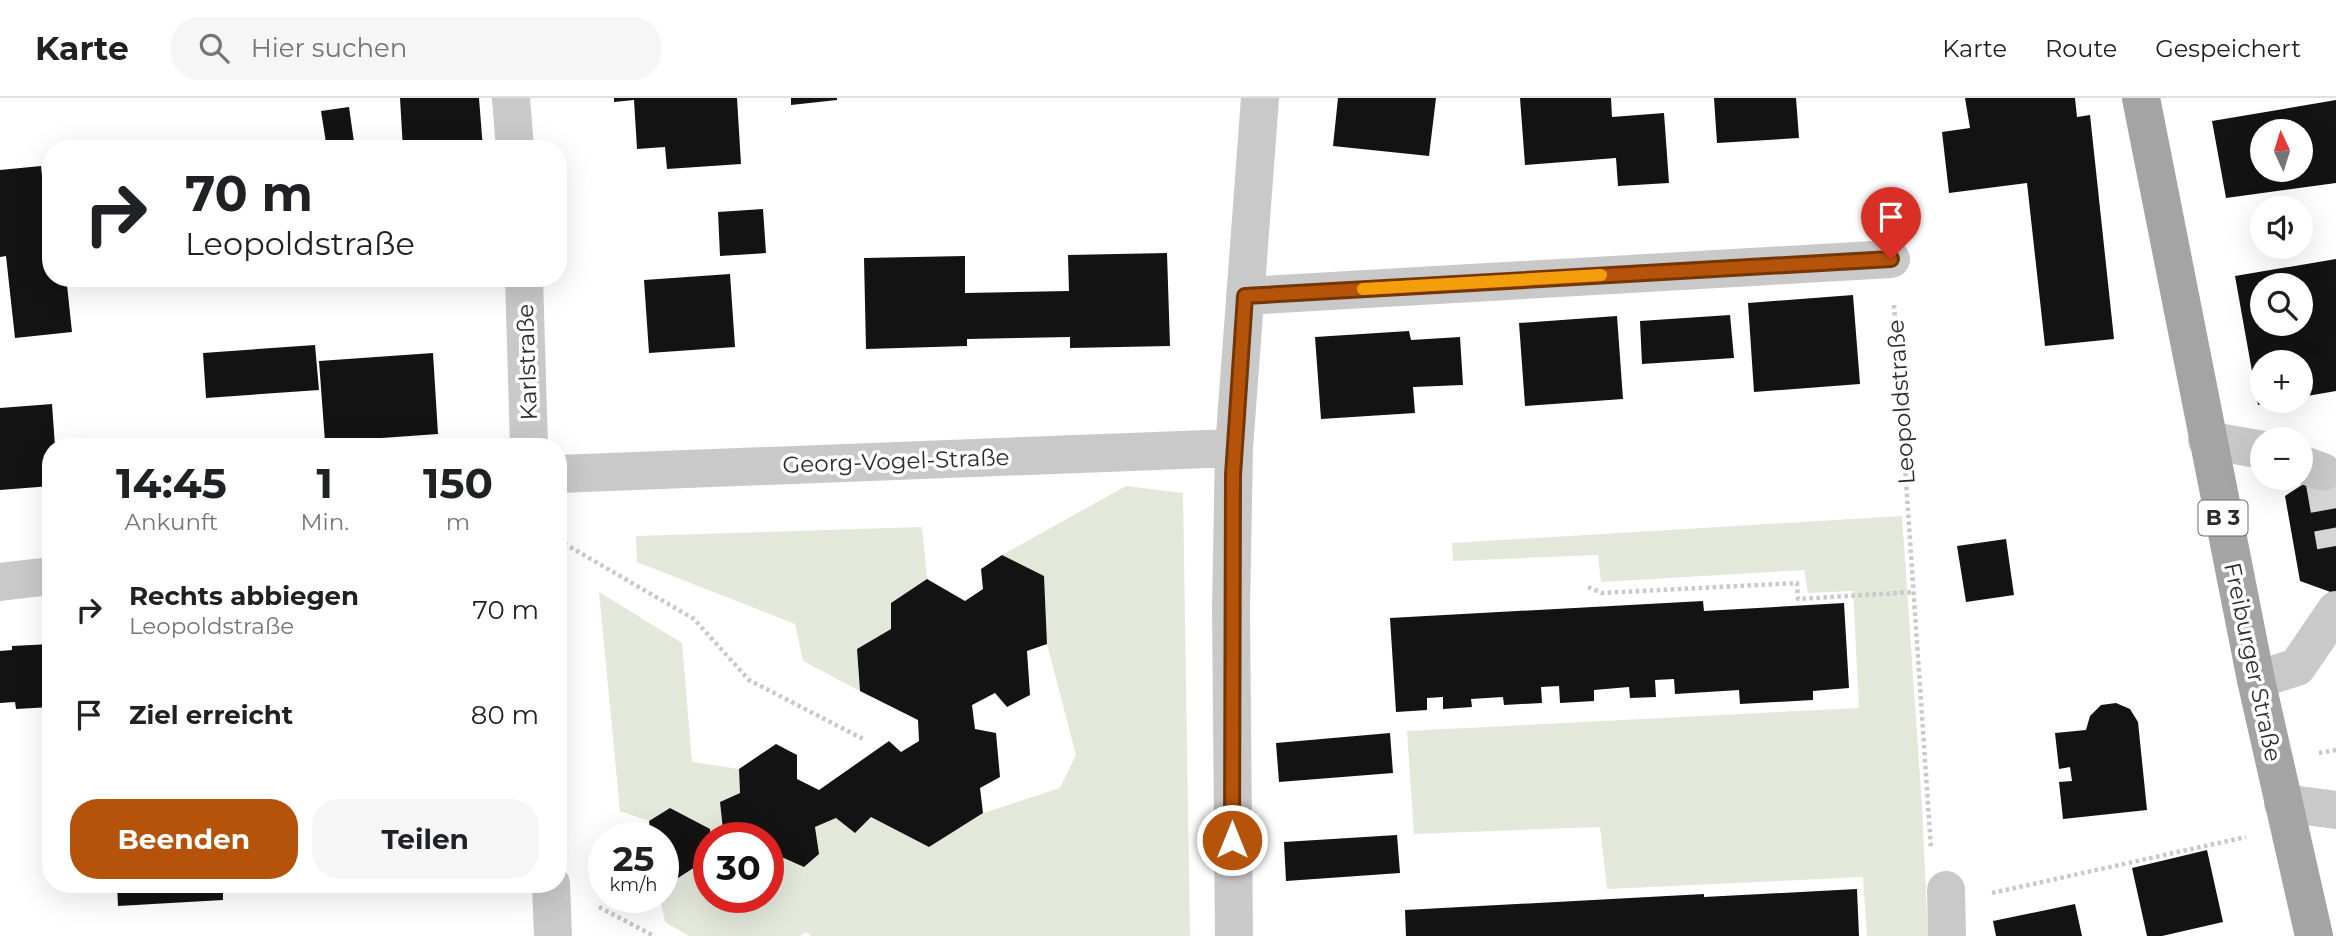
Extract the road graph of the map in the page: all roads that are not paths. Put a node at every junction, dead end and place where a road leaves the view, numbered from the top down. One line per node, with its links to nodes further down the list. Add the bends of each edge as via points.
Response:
1 (511, 98): 4 (street)
2 (1260, 98): 7 (street)
3 (2141, 98): 9 (main road, Freiburger Straße / B 3)
4 (514, 140)
5 (1891, 259): 7 (street)
6 (524, 287): 8 (street, Karlstraße)
7 (1245, 296): 10 (street)
8 (529, 438)
9 (2207, 440): 11 (street); 16 (main road, Freiburger Straße / B 3)
10 (1234, 448): 12 (street, Georg-Vogel-Straße); 22 (street)
11 (2250, 448)
12 (567, 474)
13 (42, 577): 14 (street)
14 (0, 582)
15 (2336, 610): 16 (street, via 2297,667)
16 (2256, 680): 17 (main road, Freiburger Straße / B 3)
17 (2283, 803): 18 (street); 24 (main road, Freiburger Straße / B 3)
18 (2336, 810)
19 (1946, 890): 23 (street)
20 (551, 893): 21 (street)
21 (553, 936)
22 (1234, 936)
23 (1947, 936)
24 (2315, 936)

